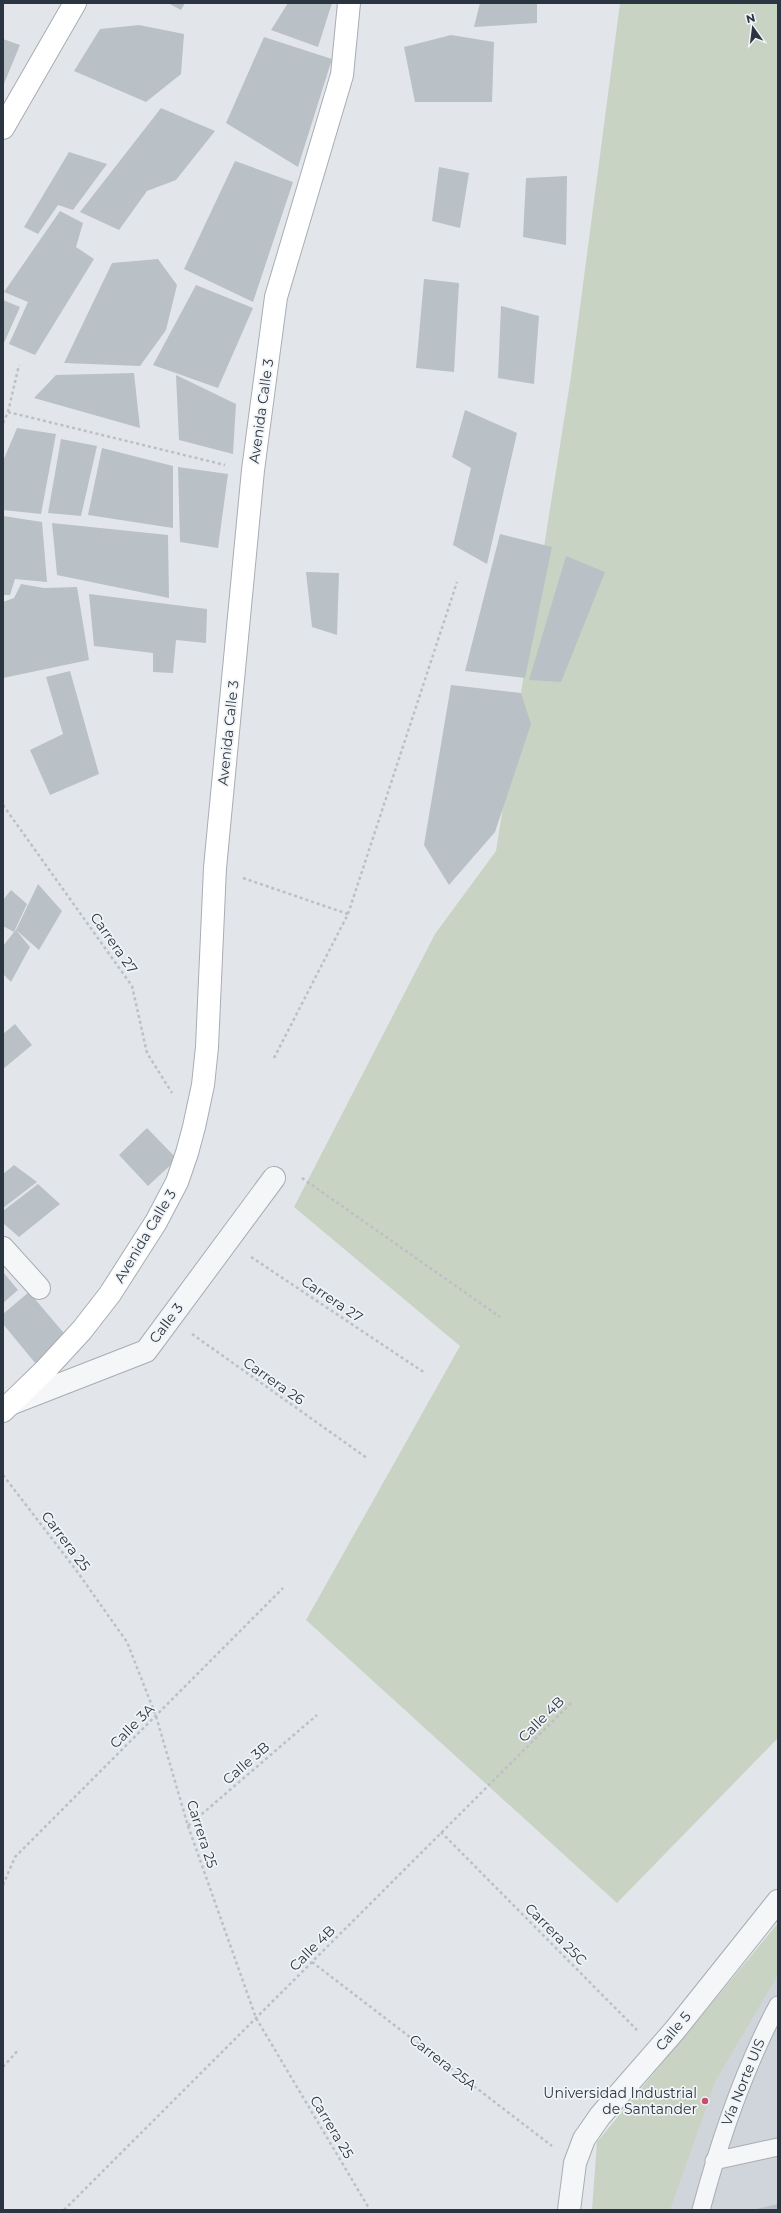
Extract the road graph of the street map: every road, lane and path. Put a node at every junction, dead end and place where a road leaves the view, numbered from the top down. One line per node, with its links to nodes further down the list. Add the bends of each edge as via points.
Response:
1 (75, 3): 3 (street)
2 (349, 3): 10 (street, Avenida Calle 3, via 342,75 276,297 253,470)
3 (3, 128)
4 (19, 365): 5 (path)
5 (8, 412): 6 (path); 7 (path)
6 (3, 423)
7 (206, 461)
8 (457, 582): 11 (path)
9 (3, 805): 13 (path, Carrera 27, via 132,986 147,1053)
10 (215, 868): 11 (path); 13 (street, Avenida Calle 3, via 207,1047 203,1085)
11 (348, 914): 12 (path)
12 (274, 1058)
13 (194, 1127): 21 (street, Avenida Calle 3, via 177,1182 156,1222 110,1294 77,1336)
14 (274, 1178): 15 (street, Calle 3); 18 (path, via 298,1176)
15 (227, 1241): 19 (street, Calle 3); 20 (path, Carrera 27)
16 (3, 1248): 17 (street)
17 (39, 1288)
18 (500, 1317)
19 (170, 1319): 21 (street, Calle 3, via 146,1351); 22 (path, Carrera 26)
20 (425, 1373)
21 (6, 1408)
22 (367, 1458)
23 (3, 1475): 27 (path, Carrera 25, via 127,1642)
24 (284, 1588): 27 (path, Calle 3A)
25 (573, 1700): 29 (path, Calle 4B)
26 (317, 1715): 28 (path, Calle 3B)
27 (156, 1716): 28 (path, Carrera 25); 30 (path, Calle 3A, via 15,1857)
28 (188, 1826): 34 (path, Carrera 25)
29 (441, 1832): 32 (path, Calle 4B); 36 (path, Carrera 25C)
30 (3, 1885)
31 (778, 1901): 36 (street, Calle 5)
32 (312, 1962): 34 (path, Calle 4B); 40 (path, Carrera 25A)
33 (778, 2005): 39 (lane, Vía Norte UIS, via 761,2036 736,2094)
34 (256, 2018): 41 (path, Calle 4B); 42 (path, Carrera 25)
35 (19, 2049): 37 (path)
36 (657, 2050): 40 (street, Calle 5, via 600,2116 584,2139)
37 (3, 2067)
38 (778, 2147): 39 (lane)
39 (714, 2161): 44 (lane, Vía Norte UIS)
40 (574, 2163): 43 (street, Calle 5)
41 (64, 2210)
42 (370, 2210)
43 (569, 2210)
44 (701, 2210)

